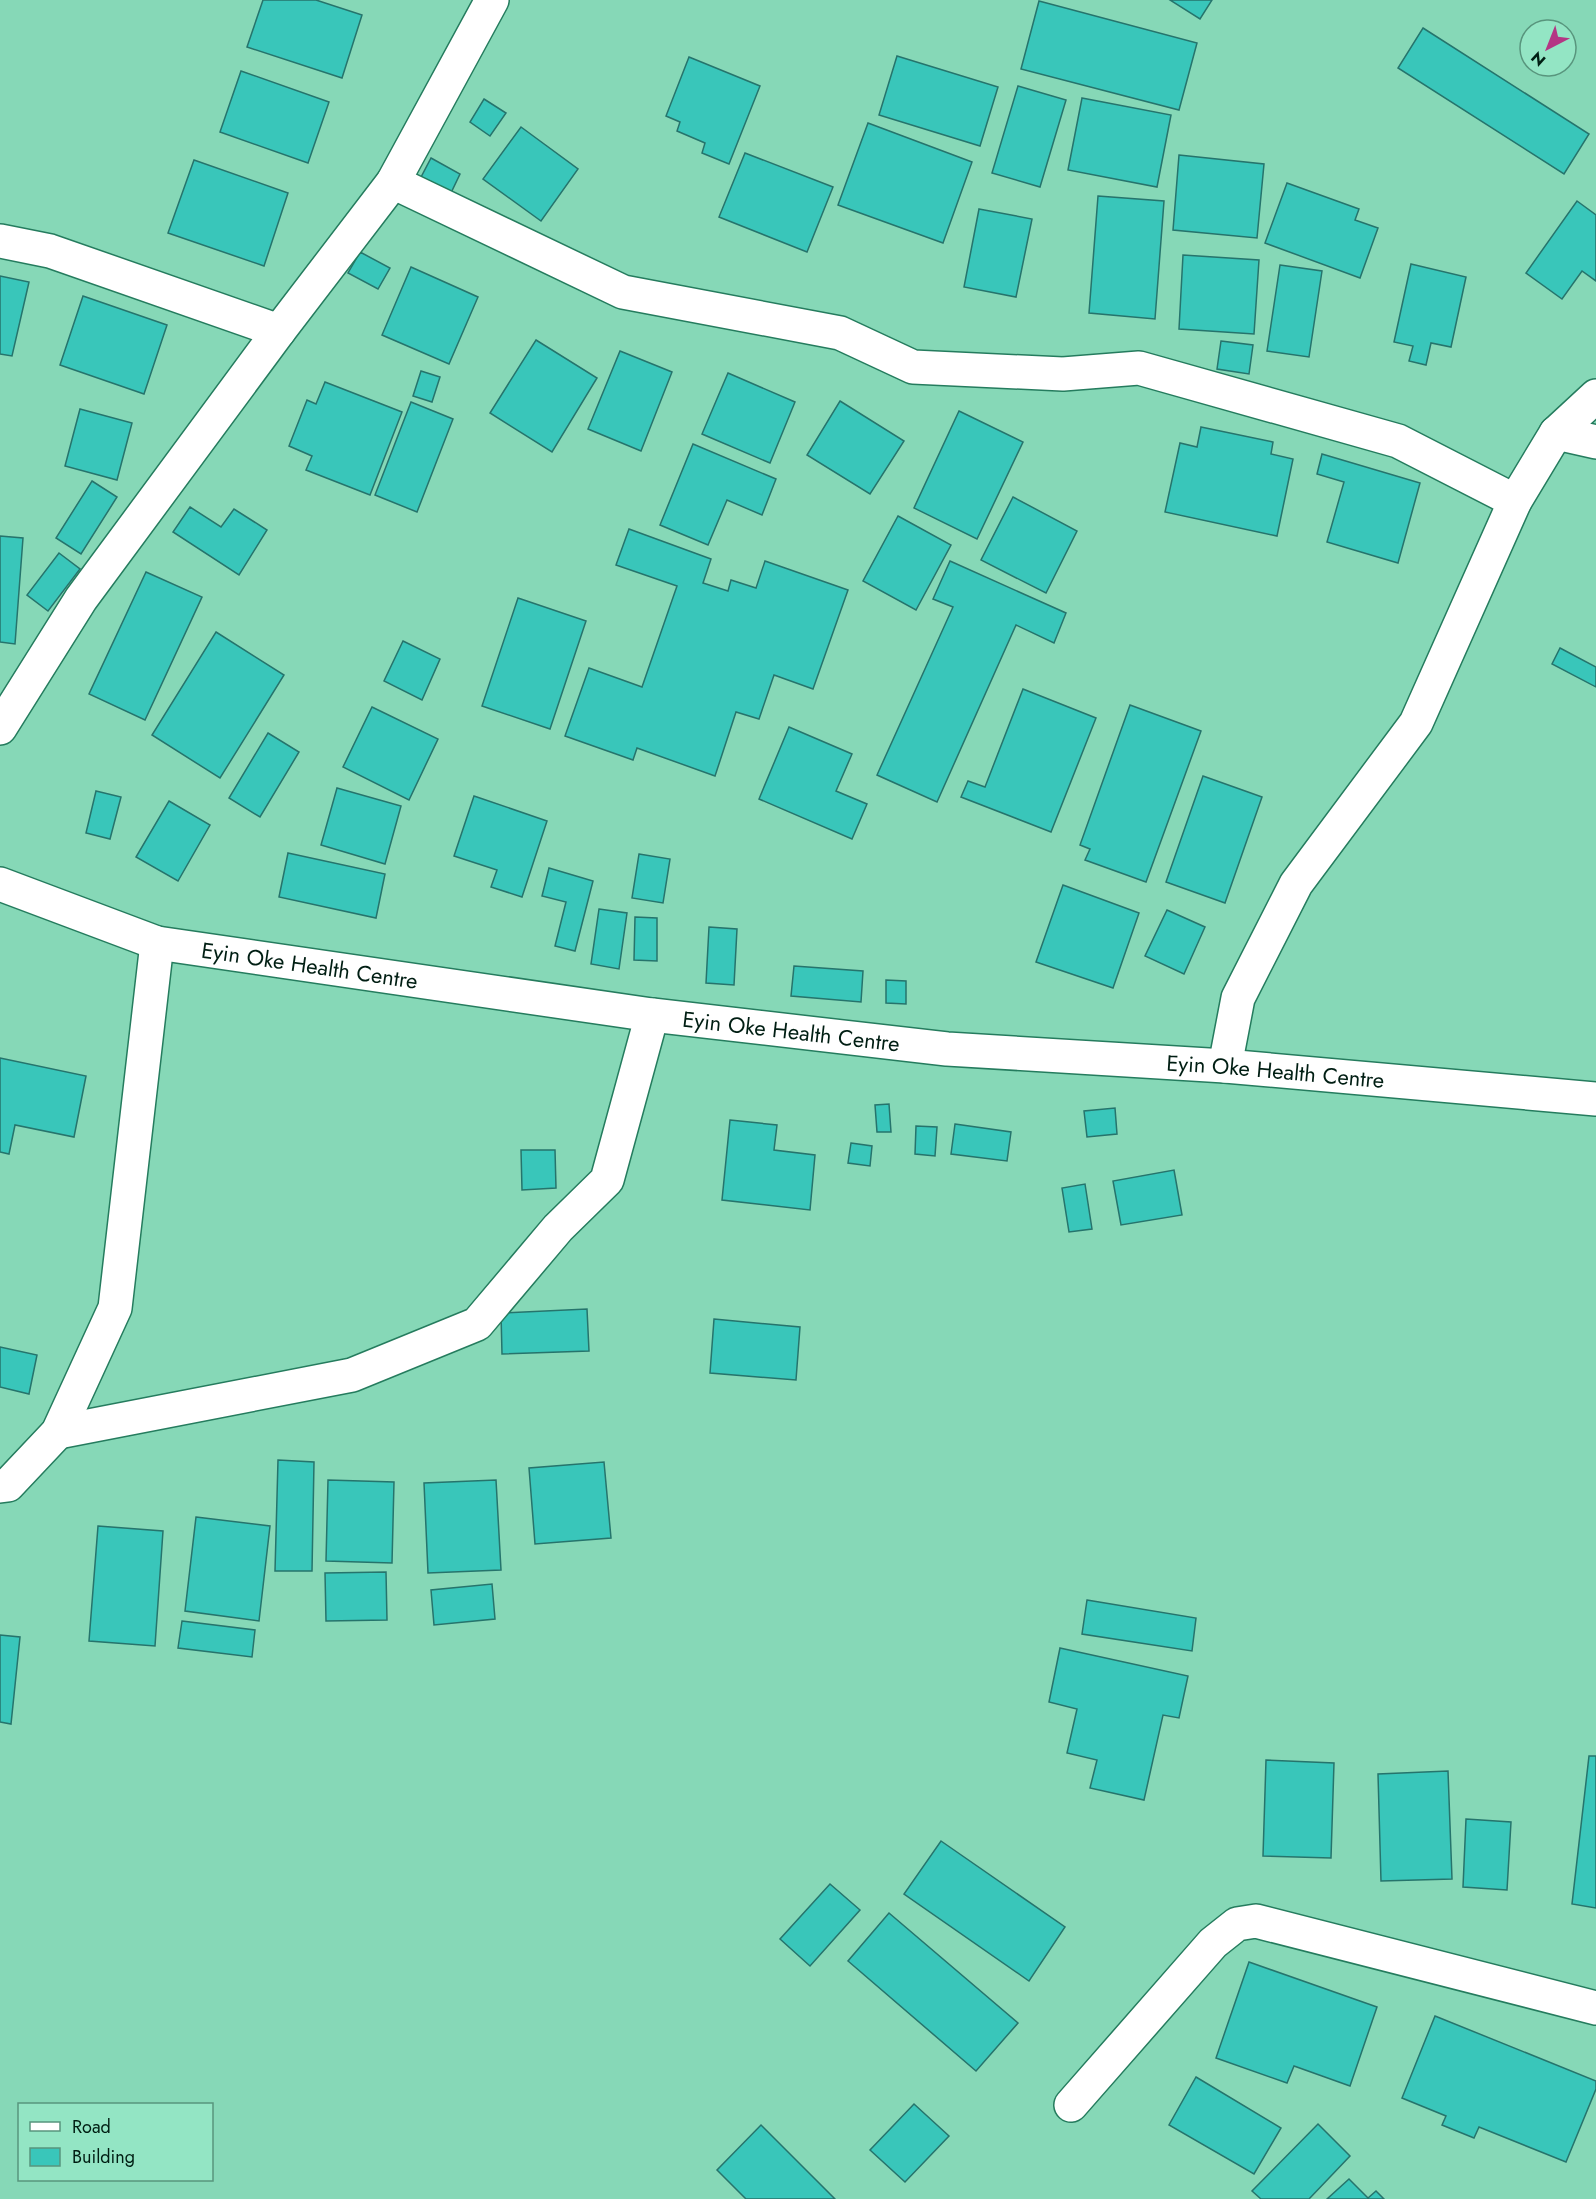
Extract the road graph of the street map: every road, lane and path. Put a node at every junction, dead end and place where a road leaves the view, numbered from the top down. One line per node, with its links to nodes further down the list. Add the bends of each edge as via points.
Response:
1 (492, 0): 2 (street)
2 (393, 182): 4 (street); 8 (street, via 623,292 840,333 912,368 1063,374 1139,368 1398,441)
3 (1, 237): 4 (street)
4 (279, 331): 9 (street, via 81,599)
5 (1596, 396): 6 (street)
6 (1556, 433): 7 (street); 8 (street)
7 (1596, 442)
8 (1515, 501): 13 (street, via 1416,723 1296,884 1238,998)
9 (0, 728)
10 (0, 884): 11 (street, Eyin Oke Health Centre)
11 (156, 943): 12 (street, Eyin Oke Health Centre); 15 (street, via 114,1308)
12 (652, 1016): 13 (street, Eyin Oke Health Centre, via 946,1049); 15 (street, via 607,1180 558,1228 477,1324 352,1375)
13 (1225, 1066): 14 (street, Eyin Oke Health Centre)
14 (1596, 1099)
15 (58, 1431): 16 (street, via 8,1485)
16 (0, 1486)
17 (1596, 2008): 18 (street, via 1256,1921 1237,1924 1213,1943)
18 (1071, 2105)

